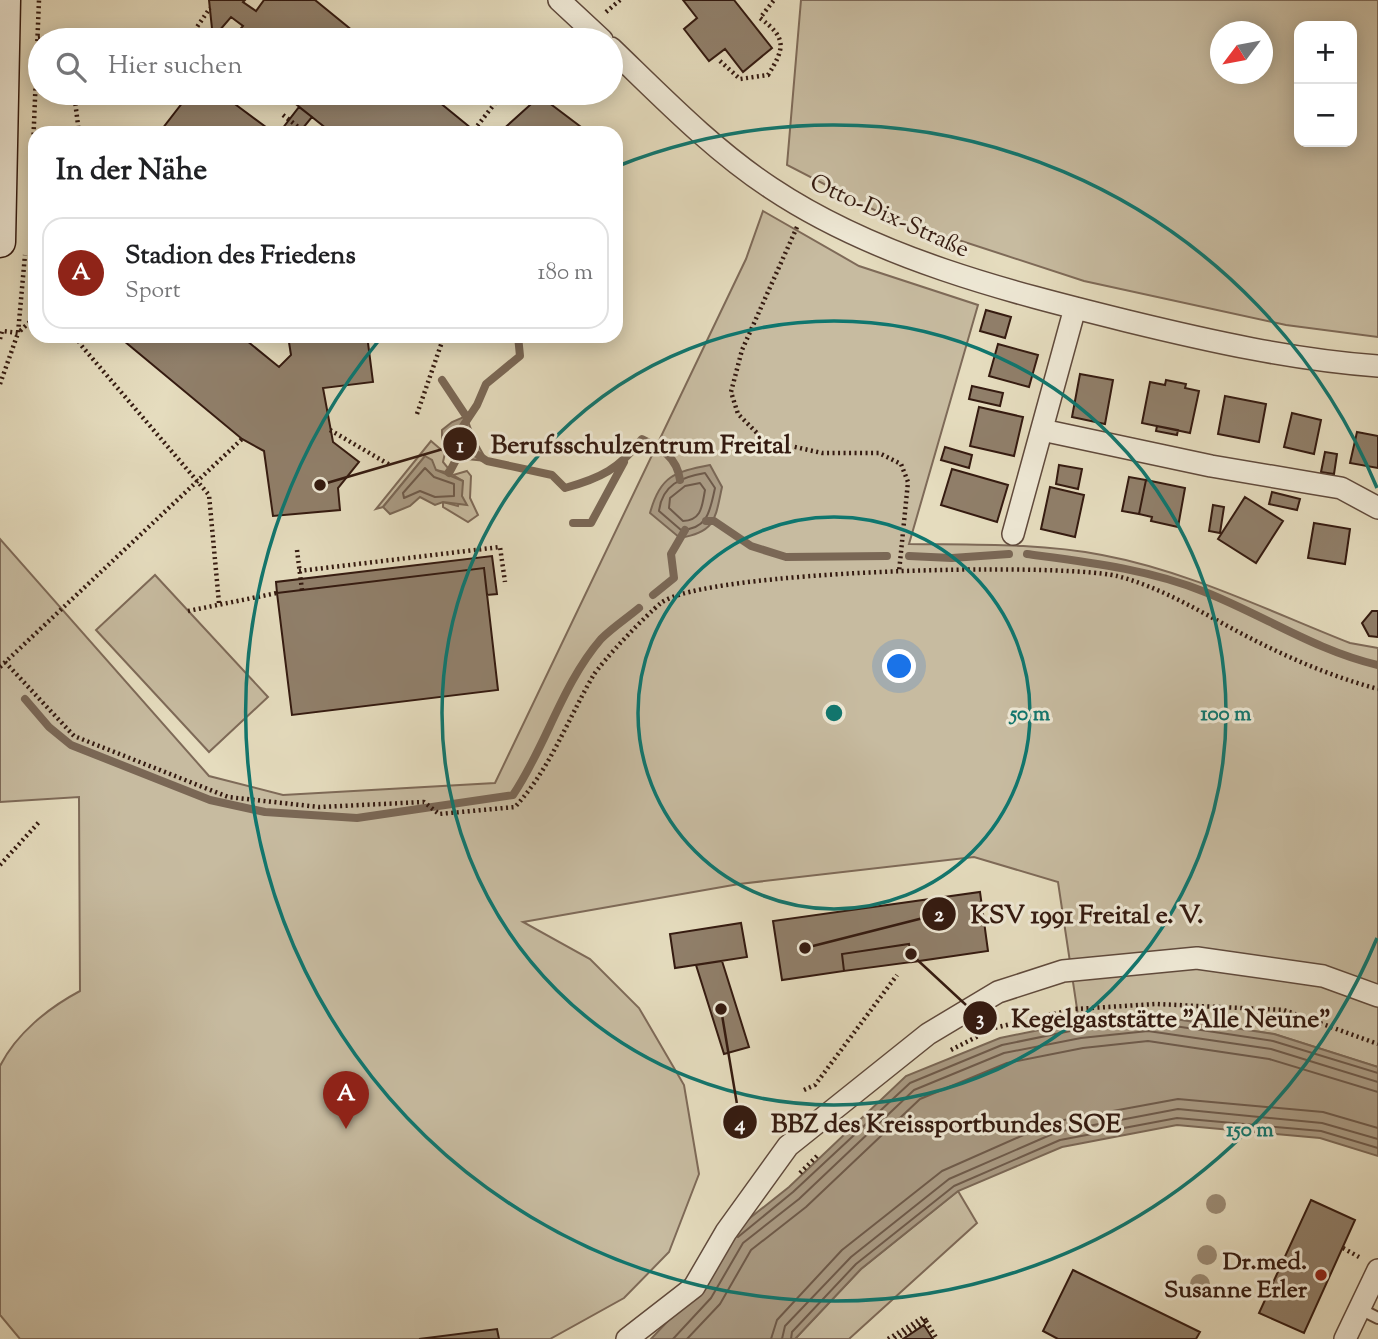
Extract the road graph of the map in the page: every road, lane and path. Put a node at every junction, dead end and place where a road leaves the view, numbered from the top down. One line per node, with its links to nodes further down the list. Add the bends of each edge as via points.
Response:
1 (5, 0): 20 (main road)
2 (39, 0): 8 (path)
3 (559, 0): 10 (street)
4 (620, 0): 7 (path)
5 (774, 0): 12 (path, via 760,18 777,30 781,42 781,54 768,75 740,79)
6 (211, 8): 9 (path)
7 (606, 12)
8 (38, 28)
9 (197, 28)
10 (589, 28)
11 (623, 59): 19 (street, Otto-Dix-Straße, via 722,152)
12 (720, 61)
13 (76, 105): 16 (path)
14 (494, 105): 18 (path)
15 (283, 115): 17 (path)
16 (78, 126)
17 (297, 126)
18 (477, 126)
19 (801, 207): 21 (street, Otto-Dix-Straße, via 969,278); 37 (path, via 799,222 742,350 732,392 734,403 738,414 764,440 822,453 879,453 901,464 908,482)
20 (0, 242)
21 (1075, 308): 26 (street, Otto-Dix-Straße, via 1272,352); 29 (street)
22 (28, 324): 23 (path, via 18,333 2,331)
23 (0, 339)
24 (80, 343): 32 (path)
25 (442, 343): 27 (path)
26 (1378, 366)
27 (417, 414)
28 (330, 430): 31 (path)
29 (1042, 430): 33 (street, via 1234,471 1341,488); 34 (street)
30 (242, 439): 32 (path)
31 (390, 465)
32 (198, 482): 41 (path, via 209,495); 43 (path)
33 (1378, 508)
34 (1013, 534)
35 (297, 550): 36 (path)
36 (299, 571): 38 (path, via 500,547); 39 (path)
37 (899, 572): 43 (path, via 739,583 662,601 595,673 537,783 515,807 439,814 424,802 319,807 228,797 74,736); 45 (path, via 1020,568 1116,576 1171,596 1341,680)
38 (505, 582)
39 (302, 590)
40 (277, 593): 41 (path)
41 (219, 603): 42 (path)
42 (188, 611)
43 (5, 662): 44 (path)
44 (0, 667)
45 (1378, 689)
46 (40, 821): 47 (path)
47 (0, 865)
48 (897, 975): 52 (path, via 815,1085)
49 (1378, 996): 60 (street, via 1323,976 1197,958 1062,971 998,992 928,1034 788,1146 726,1231 694,1287)
50 (1378, 1044): 51 (path, via 1284,1010 1156,1004 1075,1009 994,1028)
51 (950, 1051)
52 (804, 1090)
53 (825, 1149): 54 (path)
54 (798, 1175)
55 (1343, 1248): 56 (path)
56 (1354, 1255)
57 (1378, 1270): 58 (street)
58 (1369, 1314): 64 (street)
59 (926, 1321): 61 (path, via 924,1317); 62 (path); 63 (path)
60 (626, 1339)
61 (888, 1339)
62 (895, 1339)
63 (937, 1339)
64 (1345, 1339)

